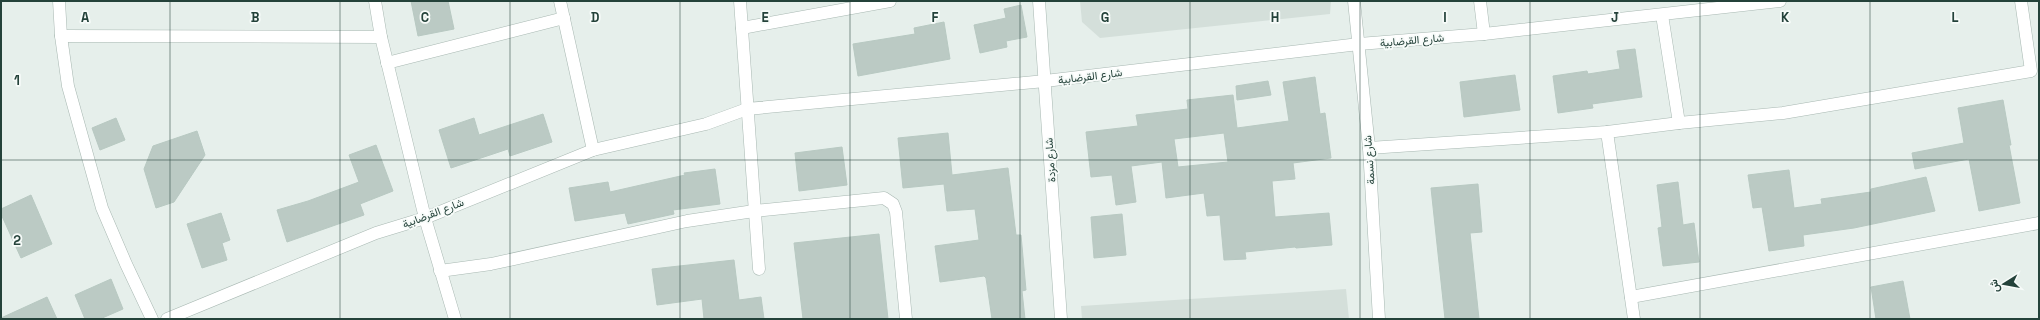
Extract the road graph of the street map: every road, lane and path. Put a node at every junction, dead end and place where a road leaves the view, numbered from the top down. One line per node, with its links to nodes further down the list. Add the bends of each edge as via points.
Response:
1 (59, 1): 15 (street)
2 (375, 1): 16 (street)
3 (560, 1): 12 (street)
4 (740, 1): 13 (street)
5 (890, 1): 13 (street)
6 (1040, 1): 19 (street, شارع مزدة)
7 (1354, 1): 17 (street, شارع نسمة)
8 (1480, 1): 14 (street)
9 (1780, 1): 11 (street, شارع القرضابية)
10 (2021, 1): 21 (street, via 2031,71 1783,113)
11 (1662, 15): 14 (street, شارع القرضابية); 21 (street)
12 (564, 18): 18 (street); 24 (street)
13 (742, 28): 20 (street)
14 (1484, 34): 17 (street, شارع القرضابية)
15 (60, 36): 16 (street); 31 (street, via 68,86 102,208)
16 (381, 37): 18 (street)
17 (1359, 44): 19 (street, شارع القرضابية); 23 (street, شارع نسمة)
18 (387, 63): 26 (street)
19 (1045, 81): 20 (street, شارع القرضابية); 35 (street, شارع مزدة)
20 (747, 109): 24 (street, شارع القرضابية, via 706,124); 25 (street)
21 (1679, 123): 22 (street)
22 (1607, 132): 23 (street); 30 (street)
23 (1369, 148): 36 (street, شارع نسمة)
24 (593, 150): 26 (street, شارع القرضابية)
25 (754, 211): 28 (street); 29 (street, via 687,221 491,264); 34 (street, via 875,198 884,198 893,204 896,212)
26 (425, 218): 29 (street); 32 (street, شارع القرضابية, via 376,233)
27 (2039, 223): 30 (street)
28 (759, 269)
29 (440, 271): 33 (street)
30 (1631, 297): 37 (street)
31 (152, 319)
32 (167, 319)
33 (455, 319)
34 (906, 319)
35 (1061, 319)
36 (1379, 319)
37 (1634, 319)

